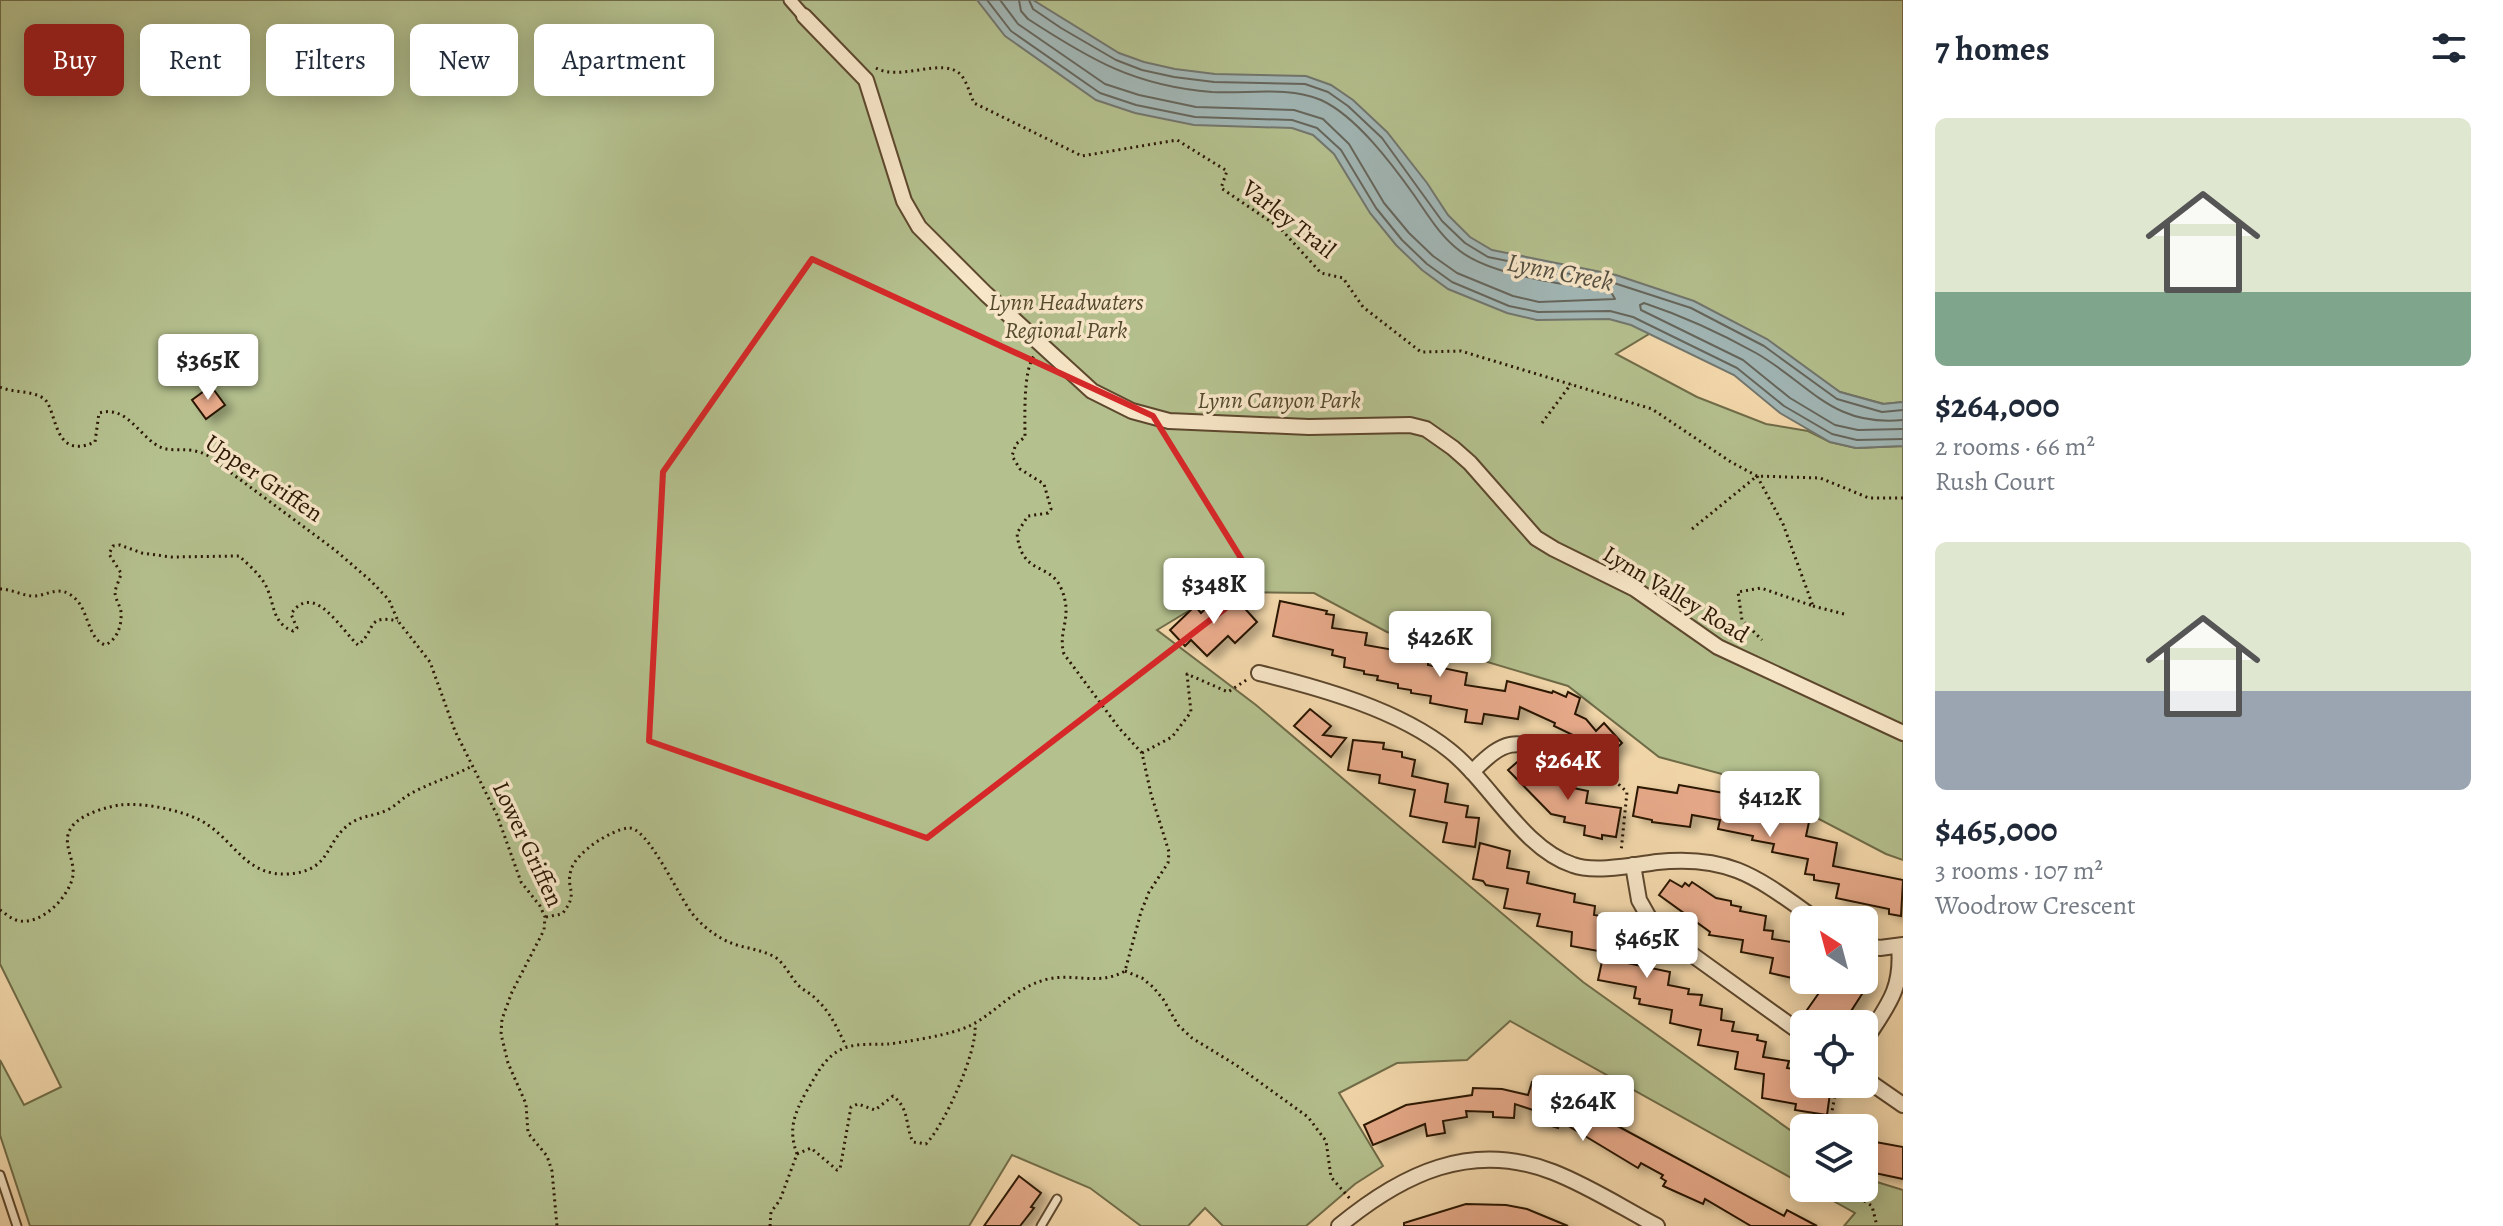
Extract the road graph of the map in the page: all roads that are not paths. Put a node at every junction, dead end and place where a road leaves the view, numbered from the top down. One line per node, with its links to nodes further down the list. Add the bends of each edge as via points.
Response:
1 (790, 0): 2 (street)
2 (804, 16): 4 (street, Lynn Valley Road, via 866,80 909,214 1092,391 1151,418 1192,423 1426,429 1470,463 1536,538 1635,589 1718,647)
3 (1259, 673): 6 (street, via 1308,685 1399,720 1450,751)
4 (1903, 733)
5 (1559, 754): 6 (street, via 1517,743 1504,745)
6 (1472, 772): 7 (street, via 1542,848 1560,860 1576,867)
7 (1626, 866): 8 (street, via 1713,861 1752,875); 12 (street, via 1643,911 1660,931)
8 (1797, 906)
9 (1901, 945): 10 (street); 11 (street, via 1901,981)
10 (1878, 948)
11 (1878, 1019)
12 (1790, 1025)
13 (1878, 1088): 14 (street)
14 (1903, 1105)
15 (0, 1175): 17 (lane)
16 (1057, 1199): 18 (lane)
17 (17, 1226)
18 (1041, 1226)
19 (1339, 1226): 20 (street, via 1380,1193 1425,1171 1490,1161 1552,1171)
20 (1657, 1226)

